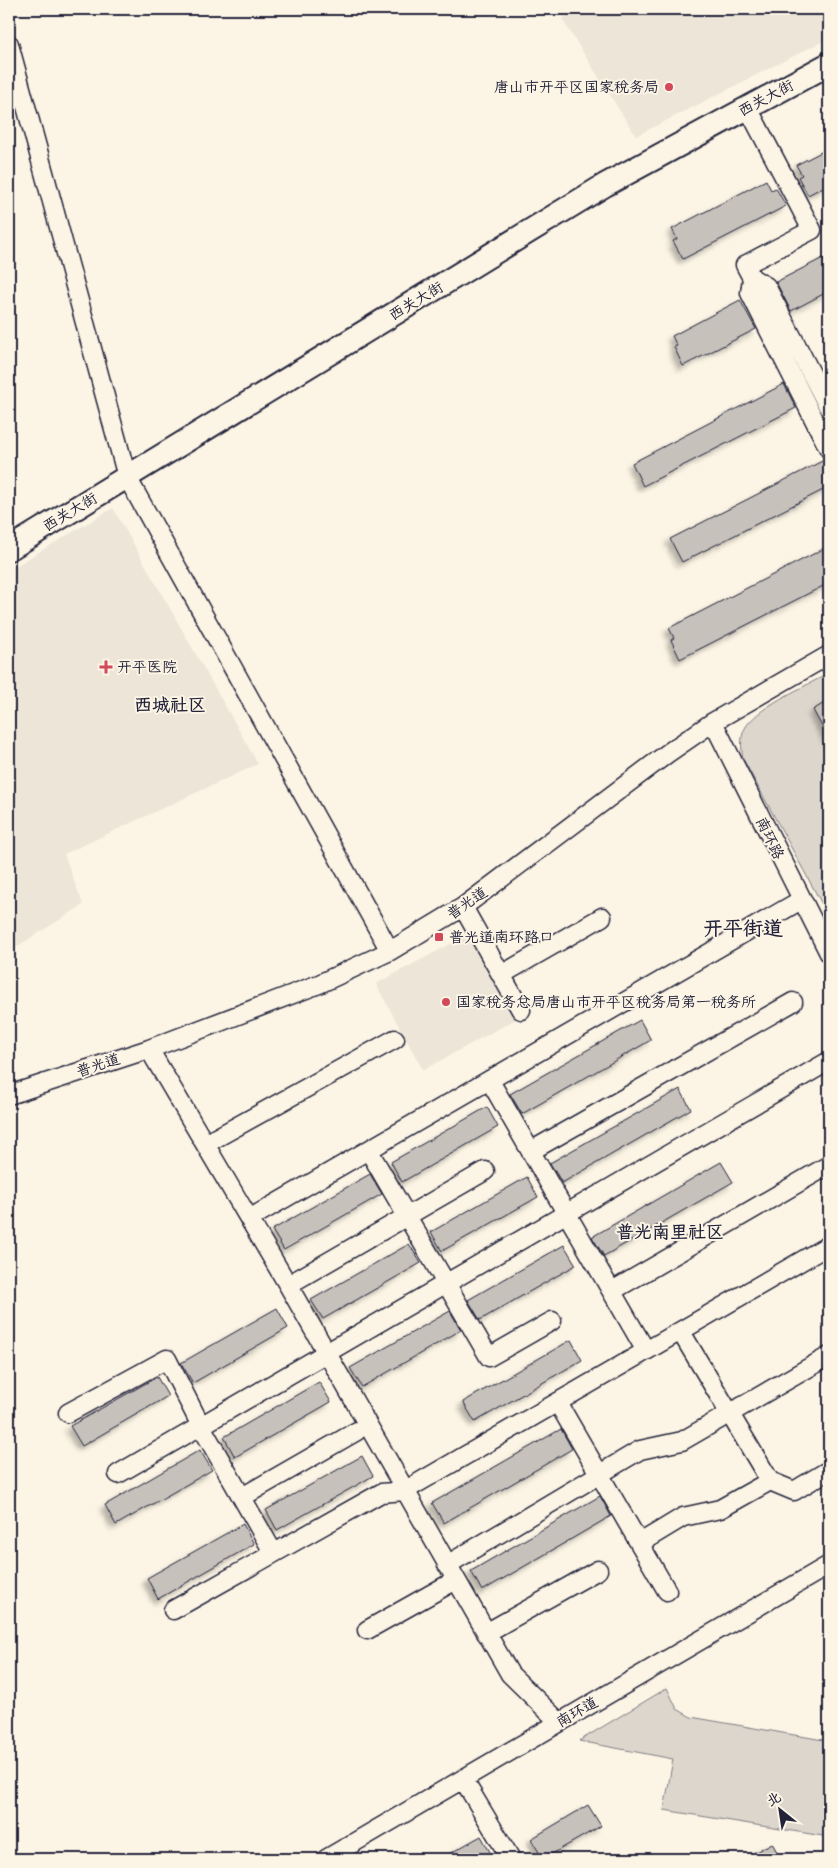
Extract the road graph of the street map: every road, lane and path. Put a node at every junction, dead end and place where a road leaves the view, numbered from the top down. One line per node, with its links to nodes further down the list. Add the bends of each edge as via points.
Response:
1 (9, 44): 7 (street)
2 (829, 64): 3 (main road, 西关大街)
3 (748, 108): 4 (street, via 812,230 745,265); 7 (main road, 西关大街, via 605,186)
4 (752, 278): 5 (street, via 766,286); 6 (street, via 750,293)
5 (829, 408)
6 (829, 449)
7 (127, 477): 8 (main road, 西关大街); 14 (street)
8 (9, 549)
9 (829, 656): 10 (street, 普光道)
10 (713, 722): 11 (street, 南环路); 12 (street, 普光道)
11 (801, 900): 15 (street, 南环路); 22 (street)
12 (463, 907): 14 (street, 普光道); 16 (street)
13 (602, 917): 16 (street)
14 (390, 951): 20 (street, 普光道, via 319,984)
15 (829, 953)
16 (501, 975): 18 (street)
17 (793, 1002): 26 (street)
18 (520, 1010)
19 (395, 1039): 24 (street)
20 (148, 1049): 23 (street, 普光道); 24 (street)
21 (829, 1060): 29 (street)
22 (490, 1081): 25 (street); 26 (street)
23 (9, 1095)
24 (205, 1144): 31 (street)
25 (369, 1151): 30 (street); 31 (street)
26 (531, 1151): 29 (street)
27 (829, 1165): 35 (street)
28 (485, 1171): 30 (street)
29 (567, 1214): 33 (street); 35 (street)
30 (407, 1217): 33 (street); 34 (street)
31 (249, 1220): 34 (street)
32 (829, 1246): 37 (street)
33 (446, 1284): 36 (street, via 489,1358); 39 (street)
34 (288, 1285): 39 (street)
35 (612, 1291): 38 (street)
36 (552, 1321)
37 (681, 1332): 38 (street); 43 (street)
38 (646, 1351): 41 (street)
39 (326, 1354): 44 (street); 50 (street)
40 (829, 1356): 43 (street)
41 (558, 1403): 48 (street); 50 (street)
42 (68, 1413): 44 (street, via 167,1359)
43 (730, 1414): 48 (street, via 682,1441 640,1450); 49 (street)
44 (201, 1426): 47 (street); 51 (street)
45 (357, 1432): 51 (street)
46 (829, 1470): 49 (street, via 794,1491)
47 (118, 1474)
48 (599, 1474): 52 (street); 56 (street)
49 (770, 1481): 52 (street, via 720,1509 683,1517)
50 (404, 1491): 53 (street, via 380,1492); 56 (street)
51 (242, 1497): 53 (street)
52 (640, 1543): 57 (street)
53 (273, 1552): 58 (street)
54 (829, 1565): 61 (street, 南环道)
55 (598, 1570): 60 (street)
56 (451, 1573): 59 (street); 60 (street)
57 (667, 1591)
58 (173, 1610)
59 (367, 1630)
60 (486, 1633): 61 (street, via 510,1674)
61 (559, 1722): 62 (street, 南环道)
62 (464, 1779): 63 (street, 南环道); 64 (street)
63 (326, 1859)
64 (511, 1859)

